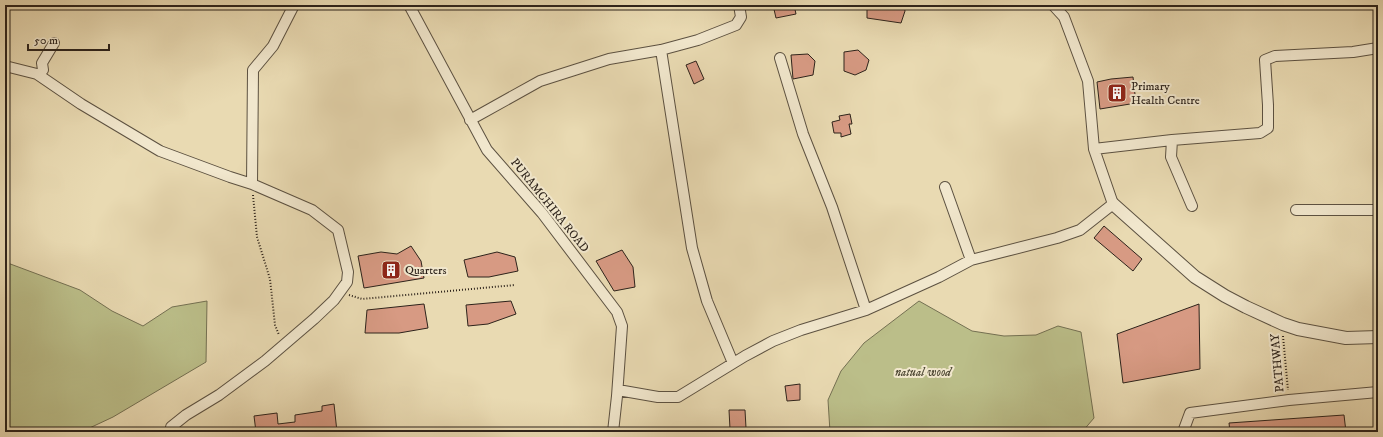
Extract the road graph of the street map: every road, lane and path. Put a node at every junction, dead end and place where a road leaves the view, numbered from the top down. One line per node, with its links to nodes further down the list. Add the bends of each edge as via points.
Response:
1 (294, 5): 14 (street, via 273,46 253,70)
2 (409, 5): 11 (street, PURAMCHIRA ROAD)
3 (739, 5): 7 (street, via 741,17 736,25 698,40)
4 (1053, 5): 13 (street, via 1064,17 1088,81)
5 (54, 43): 10 (street, via 42,63)
6 (1378, 48): 12 (street, via 1269,58 1265,60 1268,105 1268,128 1265,131)
7 (661, 50): 11 (street, via 609,59 540,81); 27 (street, via 692,248 707,301)
8 (780, 58): 23 (street, via 803,134 832,207)
9 (5, 66): 14 (street, via 37,74 160,152)
10 (43, 70)
11 (470, 120): 28 (street, PURAMCHIRA ROAD, via 487,150 542,213 617,312 622,326)
12 (1172, 140): 13 (street); 17 (street, via 1171,157)
13 (1094, 149): 16 (street)
14 (252, 184): 22 (street, via 312,210 338,230 348,272 347,282); 26 (path, via 257,237 270,279 274,325 282,342)
15 (945, 187): 20 (street)
16 (1113, 204): 20 (street, via 1080,230); 24 (street, via 1204,283)
17 (1192, 206)
18 (1296, 210): 19 (street)
19 (1378, 210)
20 (970, 260): 23 (street)
21 (515, 285): 22 (path, via 362,299)
22 (340, 292): 26 (street)
23 (866, 310): 27 (street, via 773,341)
24 (1283, 324): 25 (street, via 1346,338); 30 (path, PATHWAY)
25 (1378, 336)
26 (289, 341): 31 (street, via 219,395 186,415 171,427)
27 (733, 363): 28 (street, via 678,397 658,397)
28 (618, 390): 32 (street, PURAMCHIRA ROAD)
29 (1378, 392): 30 (street)
30 (1289, 400): 33 (street, via 1190,413)
31 (171, 432)
32 (613, 432)
33 (1183, 432)

